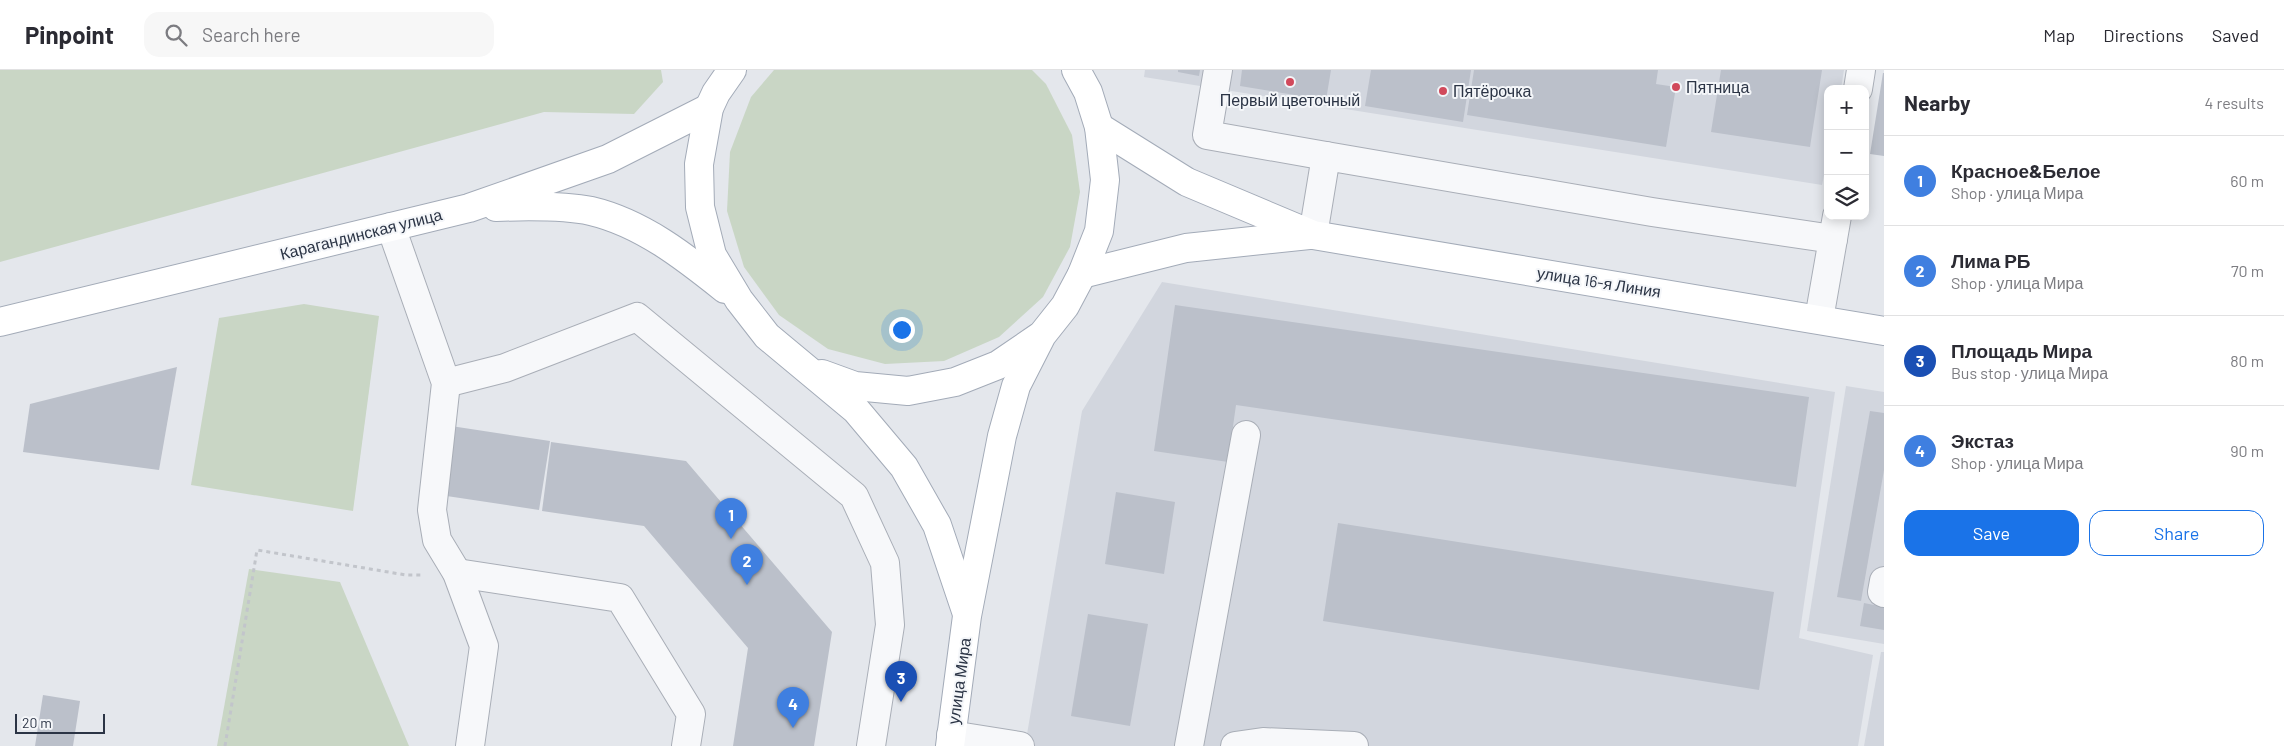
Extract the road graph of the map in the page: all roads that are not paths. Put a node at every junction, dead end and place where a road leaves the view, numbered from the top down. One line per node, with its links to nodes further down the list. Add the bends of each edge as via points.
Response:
1 (732, 70): 6 (main road)
2 (1218, 70): 8 (lane, via 1207,135)
3 (1861, 70): 5 (lane)
4 (1084, 77): 7 (main road)
5 (1859, 85)
6 (710, 90): 9 (main road, Карагандинская улица, via 608,160); 14 (main road, via 699,164 700,207 712,255)
7 (1099, 126): 12 (main road, via 1187,182); 13 (main road, via 1105,180 1099,231)
8 (1326, 156): 11 (lane, via 1652,212); 12 (lane)
9 (469, 208): 10 (main road, Карагандинская улица); 14 (main road, via 533,206 590,211 638,229 684,256)
10 (391, 227): 16 (main road, Карагандинская улица); 20 (lane)
11 (1835, 228): 15 (lane)
12 (1314, 235): 13 (main road, via 1186,248); 15 (main road, улица 16-я Линия)
13 (1082, 274): 18 (main road, via 1065,306)
14 (739, 300): 19 (main road, via 767,336)
15 (1819, 319): 17 (main road, улица 16-я Линия)
16 (0, 322)
17 (1884, 331)
18 (1042, 336): 19 (main road, via 998,365 955,382 908,391 855,386); 25 (main road, улица Мира, via 1016,386 1002,436)
19 (806, 369): 25 (main road, via 856,410 904,467 937,525)
20 (446, 383): 22 (lane, via 432,510 437,540); 29 (lane, via 505,368 637,317 854,496 885,563 890,625)
21 (1246, 435): 31 (lane)
22 (457, 573): 27 (lane, via 484,646); 28 (lane, via 620,598 691,714)
23 (1884, 581): 24 (lane)
24 (1884, 593)
25 (967, 616): 26 (main road, улица Мира)
26 (950, 741): 30 (lane)
27 (470, 746)
28 (686, 746)
29 (871, 746)
30 (1020, 746)
31 (1190, 746)
32 (1234, 746): 33 (lane, via 1263,742)
33 (1354, 746)

